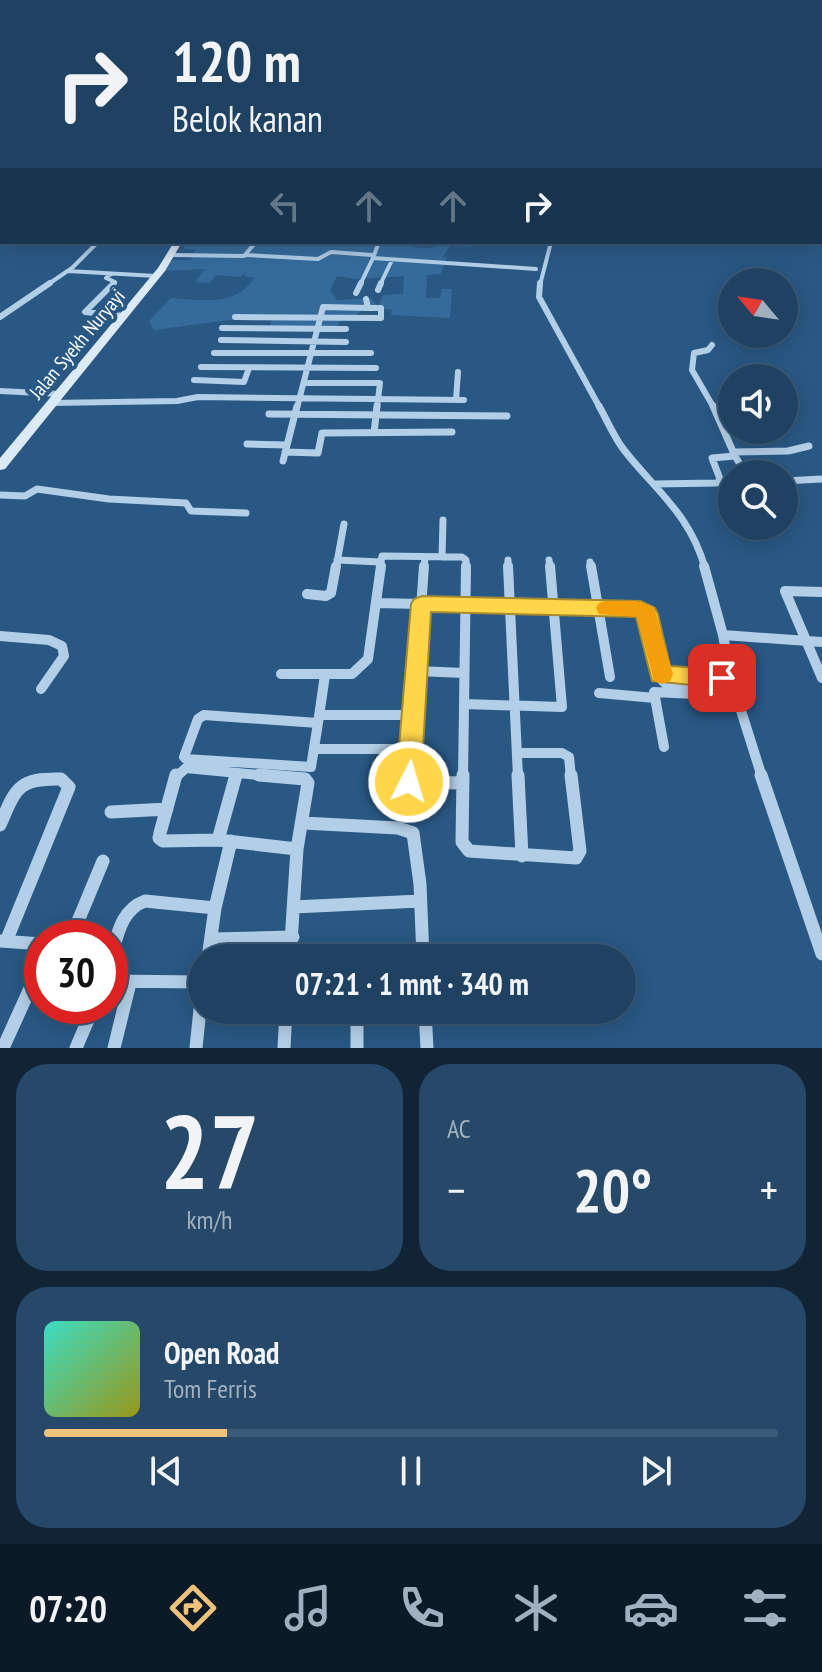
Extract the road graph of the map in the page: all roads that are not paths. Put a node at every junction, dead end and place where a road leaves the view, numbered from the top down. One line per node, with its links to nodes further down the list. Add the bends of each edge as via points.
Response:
1 (96, 244): 11 (street)
2 (177, 244): 6 (main road, Jalan Syekh Nuryayi)
3 (254, 244): 7 (street)
4 (378, 244): 8 (street)
5 (550, 244): 58 (street, via 539,297 622,448)
6 (172, 255): 7 (street); 13 (main road, Jalan Syekh Nuryayi)
7 (246, 255): 8 (street)
8 (373, 256): 9 (street); 15 (street)
9 (392, 260): 10 (street); 14 (street)
10 (536, 269)
11 (69, 271): 12 (street); 19 (street)
12 (111, 274): 13 (street); 18 (street, via 106,278 115,282 85,312)
13 (156, 276): 18 (main road, Jalan Syekh Nuryayi)
14 (378, 290)
15 (356, 293)
16 (366, 299): 17 (street)
17 (368, 308): 21 (street, via 323,307); 21 (street, via 381,308 381,318)
18 (124, 316): 41 (main road, Jalan Syekh Nuryayi)
19 (0, 317)
20 (235, 317): 21 (street)
21 (320, 318): 23 (street)
22 (222, 328): 23 (street)
23 (317, 329): 24 (street); 26 (street)
24 (346, 329)
25 (221, 340): 26 (street)
26 (314, 342): 27 (street); 31 (street)
27 (346, 342)
28 (712, 345): 52 (street, via 694,353 692,370)
29 (214, 353): 31 (street)
30 (371, 353): 31 (street)
31 (311, 354): 34 (street)
32 (201, 367): 33 (street)
33 (249, 368): 34 (street); 37 (street, via 244,382)
34 (308, 368): 35 (street); 38 (street)
35 (376, 368)
36 (458, 372): 42 (street, via 460,400)
37 (194, 380)
38 (304, 383): 40 (street); 42 (street, via 380,383)
39 (0, 391): 41 (street)
40 (300, 398): 41 (street); 42 (street); 44 (street)
41 (55, 399): 54 (main road, Jalan Syekh Nuryayi)
42 (377, 399): 45 (street)
43 (269, 414): 44 (street)
44 (296, 414): 45 (street); 51 (street)
45 (376, 415): 46 (street); 48 (street)
46 (507, 416)
47 (452, 432): 48 (street)
48 (374, 433): 51 (street, via 322,433 318,453)
49 (247, 444): 51 (street)
50 (809, 446): 52 (street)
51 (285, 453)
52 (734, 454): 53 (street); 57 (street, via 712,458)
53 (738, 460)
54 (0, 466)
55 (822, 479): 56 (street)
56 (798, 480)
57 (717, 483): 58 (street)
58 (654, 484): 78 (street, via 681,513 698,544)
59 (0, 495): 60 (street, via 25,496 37,489 186,503 191,511)
60 (246, 513)
61 (443, 520): 64 (street)
62 (344, 524): 65 (street)
63 (425, 557): 64 (street); 68 (street, via 386,555); 73 (street)
64 (442, 557): 74 (street, via 465,558)
65 (337, 560): 68 (street); 71 (street, via 331,593)
66 (508, 560): 75 (street)
67 (549, 560): 76 (street)
68 (380, 562): 72 (street)
69 (590, 562): 77 (street)
70 (822, 592): 80 (street, via 785,591)
71 (307, 594)
72 (376, 603): 73 (street); 85 (street, via 368,659 352,674)
73 (422, 604): 74 (street); 82 (street)
74 (466, 605): 75 (street); 83 (street)
75 (510, 607): 76 (street); 93 (street)
76 (553, 608): 77 (street); 93 (street, via 562,707)
77 (599, 608): 86 (street); 88 (street, via 646,612 665,683)
78 (723, 635): 80 (street); 88 (street)
79 (0, 636): 89 (street, via 62,646 64,656)
80 (806, 639): 81 (street); 87 (street)
81 (822, 640)
82 (417, 671): 83 (street); 94 (street)
83 (464, 673): 92 (street)
84 (281, 674): 85 (street)
85 (325, 675): 95 (street)
86 (610, 677)
87 (822, 678)
88 (733, 687): 91 (street, via 654,692); 122 (street)
89 (41, 689)
90 (599, 693): 91 (street)
91 (655, 698): 96 (street)
92 (464, 704): 93 (street); 101 (street)
93 (515, 707): 99 (street)
94 (413, 715): 95 (street); 98 (street)
95 (319, 719): 97 (street); 97 (street, via 204,715 184,757 306,769)
96 (664, 747)
97 (314, 749): 98 (street)
98 (411, 749): 101 (street, via 409,782)
99 (517, 753): 108 (street); 108 (street, via 569,757 580,851 576,858)
100 (236, 773): 102 (street, via 182,769); 104 (street, via 305,779); 106 (street)
101 (463, 783): 108 (street, via 464,847)
102 (167, 809): 103 (street); 106 (street, via 159,838 163,841)
103 (111, 812)
104 (303, 823): 107 (street); 110 (street, via 409,831 415,838)
105 (0, 825): 117 (street, via 21,782 30,777 66,782 69,787)
106 (224, 840): 107 (street); 112 (street)
107 (297, 849): 111 (street)
108 (522, 856)
109 (103, 861): 113 (street)
110 (420, 901): 111 (street); 121 (street)
111 (294, 907): 115 (street)
112 (215, 908): 114 (street, via 145,901 127,911); 116 (street)
113 (78, 920)
114 (124, 920)
115 (293, 937): 116 (street); 120 (street)
116 (213, 939): 119 (street)
117 (3, 940): 118 (street)
118 (24, 942)
119 (212, 944)
120 (292, 944)
121 (422, 944)
122 (822, 954)
123 (188, 982): 124 (street)
124 (130, 983): 133 (street)
125 (24, 1002): 131 (street)
126 (86, 1024): 132 (street)
127 (198, 1024): 134 (street)
128 (285, 1024): 135 (street)
129 (357, 1024): 136 (street)
130 (426, 1024): 137 (street)
131 (3, 1048)
132 (76, 1048)
133 (114, 1048)
134 (196, 1048)
135 (284, 1048)
136 (357, 1048)
137 (427, 1048)

